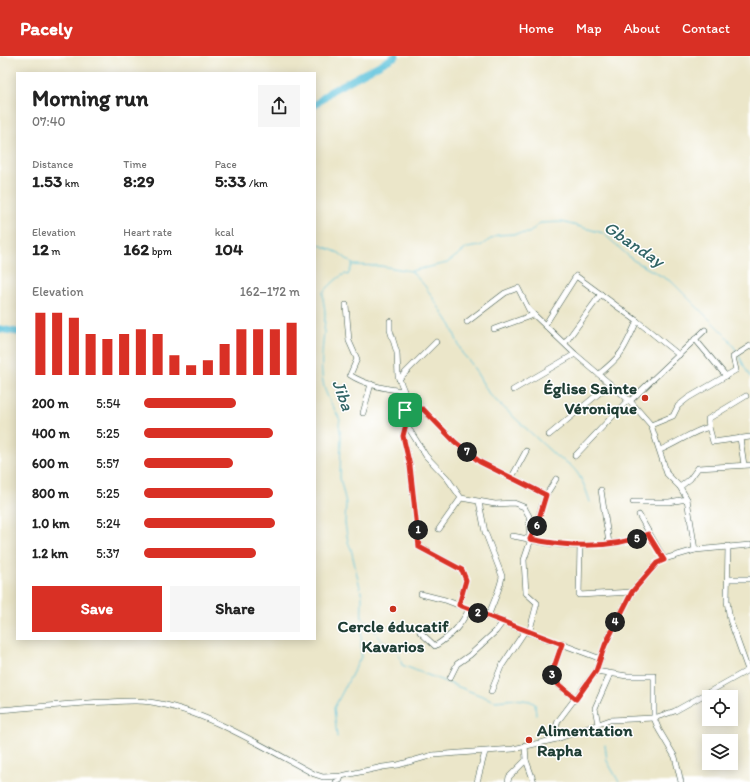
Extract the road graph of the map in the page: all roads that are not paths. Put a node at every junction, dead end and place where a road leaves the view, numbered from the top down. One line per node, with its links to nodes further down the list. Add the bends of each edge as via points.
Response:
1 (601, 294): 5 (street); 7 (street, via 576,276); 12 (street)
2 (346, 305): 19 (street, via 349,341 357,359 350,375)
3 (533, 314): 6 (street, via 518,288 505,293); 7 (street); 8 (street)
4 (390, 321): 18 (street, via 397,353)
5 (636, 321): 15 (street); 16 (street, via 623,352)
6 (467, 322)
7 (545, 325): 12 (street)
8 (494, 329)
9 (705, 330): 10 (street)
10 (695, 339): 15 (street); 17 (street)
11 (436, 342): 18 (street)
12 (565, 343): 14 (street)
13 (750, 346): 17 (street, via 733,357 736,370)
14 (575, 354): 16 (street); 21 (street)
15 (678, 355): 24 (street)
16 (599, 374): 20 (street)
17 (726, 376): 28 (street, via 688,398 678,406 673,416)
18 (399, 379): 22 (street)
19 (371, 384): 22 (street); 26 (street)
20 (610, 384): 24 (street); 30 (street)
21 (513, 390)
22 (404, 391): 25 (street)
23 (746, 396): 29 (street, via 708,419)
24 (629, 401): 28 (street); 35 (street)
25 (405, 410): 27 (street); 37 (street, via 423,409 455,442 480,462)
26 (363, 413)
27 (406, 424): 42 (street, via 426,456 447,478); 61 (street, via 403,436 410,466 419,547 462,570 466,580)
28 (651, 425): 33 (street)
29 (709, 427): 32 (street, via 712,442); 33 (street)
30 (549, 435)
31 (750, 437): 32 (street)
32 (740, 438): 36 (street)
33 (660, 450): 39 (street, via 667,474)
34 (526, 451): 37 (street)
35 (575, 456)
36 (747, 465): 39 (street, via 698,468)
37 (512, 477): 41 (street)
38 (556, 479): 41 (street)
39 (680, 487): 43 (street)
40 (601, 490): 51 (street)
41 (546, 495): 50 (street)
42 (461, 498): 44 (street); 47 (street)
43 (687, 499): 45 (street); 55 (street)
44 (479, 502): 50 (street, via 514,503 524,507 529,516); 63 (street, via 485,532 502,576)
45 (633, 502)
46 (639, 515): 48 (street)
47 (439, 529)
48 (648, 534): 51 (street, via 633,541); 56 (street)
49 (512, 536): 50 (street)
50 (530, 539): 52 (street, via 554,544); 66 (street, via 524,560 526,594 538,602)
51 (609, 543): 52 (street)
52 (580, 545): 59 (street, via 578,595)
53 (750, 545): 54 (street)
54 (728, 546): 55 (street); 57 (street)
55 (695, 550): 56 (street)
56 (664, 560): 59 (street, via 657,563)
57 (728, 579): 58 (street); 69 (street, via 727,601 730,620)
58 (750, 579)
59 (632, 592): 68 (street, via 615,622)
60 (421, 594): 61 (street)
61 (459, 605): 62 (street)
62 (469, 609): 63 (street); 65 (street, via 461,625 435,646)
63 (488, 617): 64 (street)
64 (502, 623): 66 (street); 72 (street, via 491,636 457,664)
65 (420, 632)
66 (527, 632): 67 (street); 73 (street, via 501,667)
67 (562, 644): 68 (street); 74 (street, via 552,673 553,680)
68 (600, 659): 70 (street)
69 (749, 669): 76 (street, via 675,711)
70 (596, 671): 71 (street); 74 (street)
71 (610, 674): 76 (street, via 654,676); 77 (street, via 595,708)
72 (450, 678)
73 (491, 692)
74 (576, 699): 78 (street, via 558,721 555,730)
75 (0, 710): 82 (street, via 97,702 162,704 236,732 314,774 323,777)
76 (654, 718): 77 (street, via 610,720); 87 (street, via 675,757)
77 (598, 724): 78 (street)
78 (558, 739): 79 (street)
79 (525, 745): 80 (street); 81 (street)
80 (485, 752): 82 (street, via 433,755); 84 (street)
81 (526, 760): 85 (street, via 509,777); 86 (street)
82 (341, 776): 83 (street)
83 (336, 782)
84 (477, 782)
85 (508, 782)
86 (534, 782)
87 (681, 782)

